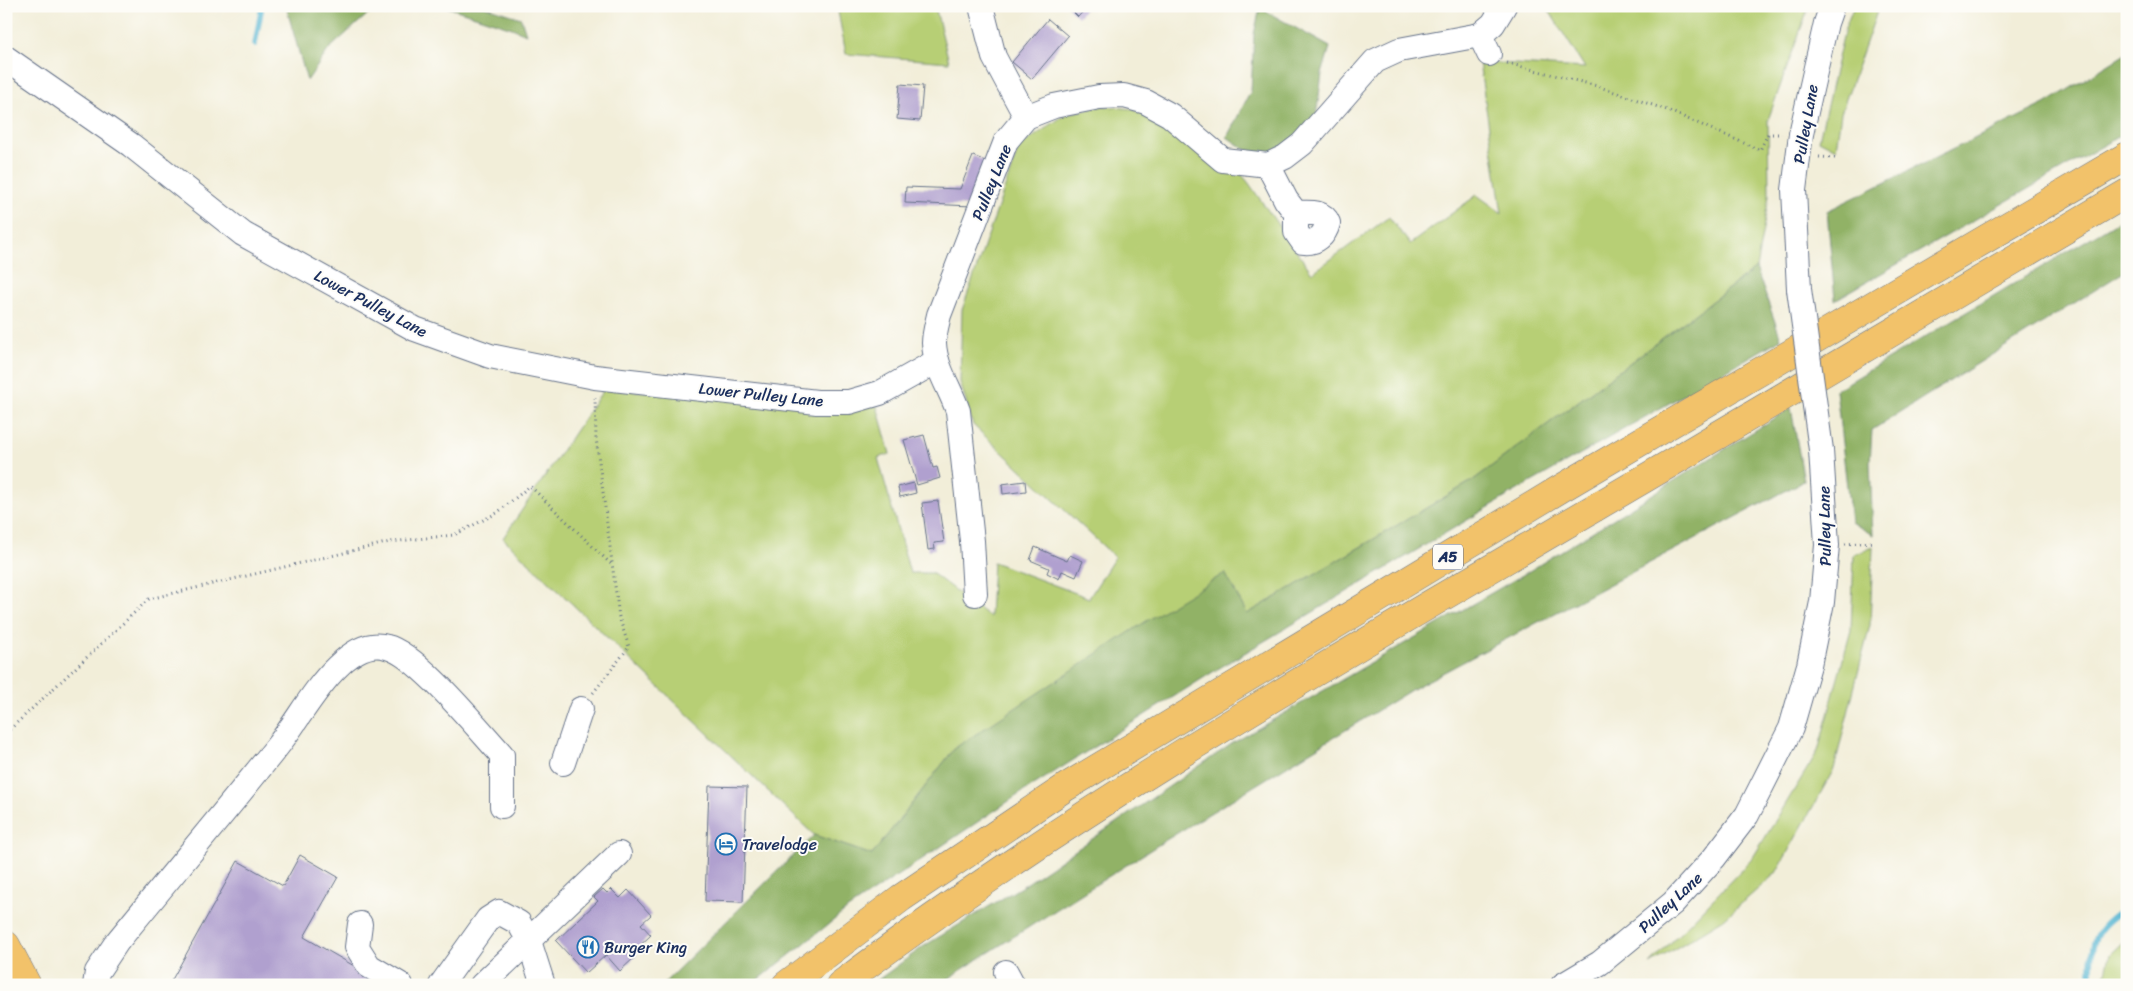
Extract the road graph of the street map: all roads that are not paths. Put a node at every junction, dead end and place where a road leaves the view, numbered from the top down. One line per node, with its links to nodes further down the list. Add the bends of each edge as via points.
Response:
1 (981, 6): 5 (street, via 994,57)
2 (1504, 6): 7 (street, via 1484,44 1399,50 1375,61 1302,144)
3 (1832, 6): 27 (street, Pulley Lane, bridge, via 1801,134 1794,190 1799,289 1821,450 1827,546 1822,602 1810,665 1791,728 1746,816 1714,858 1673,903 1600,963)
4 (6, 58): 10 (street, Lower Pulley Lane, via 131,145 243,234 415,329 490,356 595,377 817,402 848,402 880,393)
5 (1026, 117): 7 (street, Pulley Lane, via 1054,106 1099,97 1124,96 1170,114 1223,160); 10 (street, Pulley Lane, via 1006,141 939,315 934,342)
6 (2127, 156): 25 (highway, A5, via 1551,494 1066,787 901,898)
7 (1268, 165): 9 (street)
8 (2127, 193): 26 (highway, A5, via 1303,679 1064,827 912,931)
9 (1296, 213)
10 (937, 361): 11 (street, Pulley Lane, via 958,411)
11 (975, 594)
12 (581, 709): 13 (street)
13 (563, 763)
14 (502, 806): 20 (street, via 502,755 410,659 387,646 362,648 337,667 316,692 277,747 117,942 97,972)
15 (619, 854): 17 (street)
16 (360, 924): 21 (street, via 357,947 369,966)
17 (529, 941): 22 (street, via 519,923 499,912 488,919); 23 (street); 24 (street)
18 (6, 945): 19 (highway)
19 (27, 985)
20 (95, 985)
21 (402, 985)
22 (441, 985)
23 (482, 985)
24 (543, 985)
25 (786, 985)
26 (840, 985)
27 (1563, 985)

